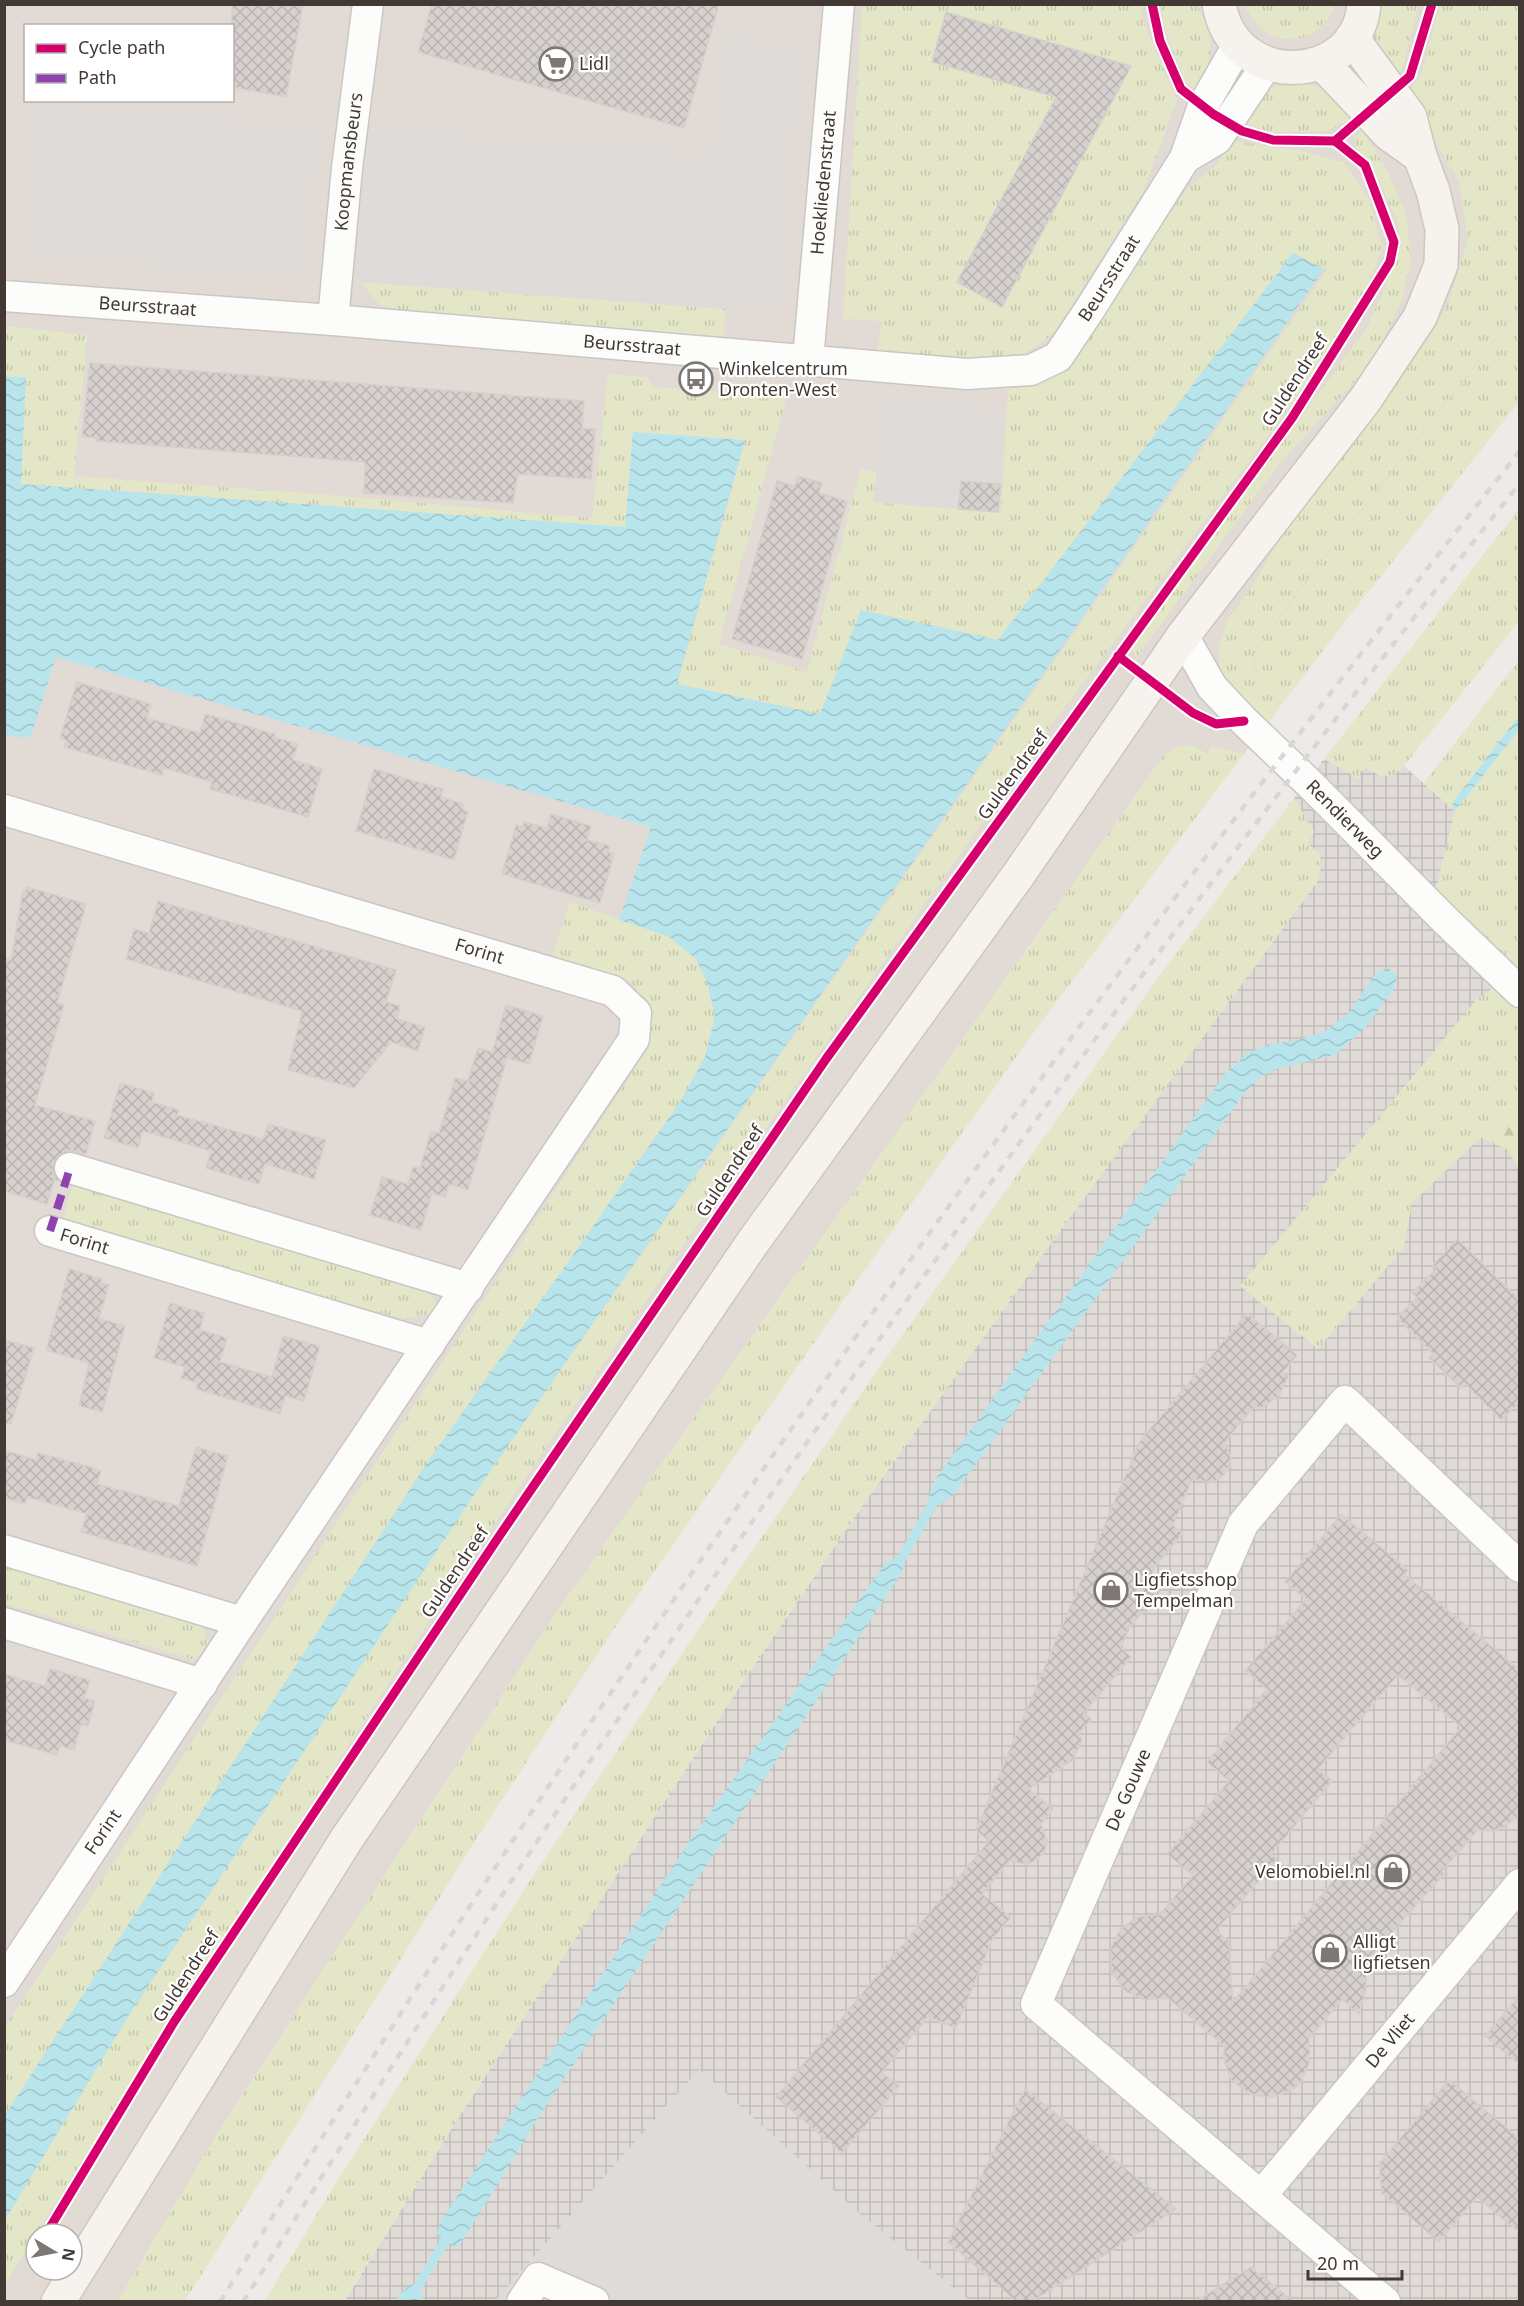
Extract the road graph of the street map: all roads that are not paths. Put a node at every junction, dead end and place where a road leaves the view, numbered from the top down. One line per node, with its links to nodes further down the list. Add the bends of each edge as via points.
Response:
1 (368, 4): 12 (street, Koopmansbeurs)
2 (839, 4): 13 (street, Hoekliedenstraat)
3 (1219, 4): 6 (street, via 1226,27)
4 (1364, 4): 5 (street)
5 (1352, 38): 7 (street); 9 (street, via 1410,117)
6 (1238, 45): 8 (street); 10 (street, Beursstraat, via 1203,106)
7 (1322, 63): 8 (street, via 1295,69); 9 (street, via 1389,134)
8 (1267, 64): 10 (street, Beursstraat, via 1217,138)
9 (1419, 156): 14 (street, via 1442,229 1441,265 1420,317 1365,400)
10 (1185, 158): 13 (street, Beursstraat, via 1058,357 1031,369 967,374)
11 (4, 296): 12 (street, Beursstraat)
12 (333, 320): 13 (street, Beursstraat)
13 (808, 360)
14 (1183, 636): 16 (street, Rendierweg, via 1212,687 1244,722); 29 (street, via 1019,874 753,1242 346,1840)
15 (4, 810): 19 (street, Forint, via 613,991 636,1013 634,1039)
16 (1520, 992)
17 (70, 1168): 19 (street)
18 (50, 1231): 20 (street, Forint)
19 (468, 1288): 20 (street, Forint)
20 (429, 1345): 23 (street, Forint)
21 (4, 1550): 23 (street)
22 (1520, 1568): 28 (street, De Gouwe, via 1345,1401 1243,1524 1036,2004)
23 (242, 1622): 25 (street, Forint)
24 (4, 1623): 25 (street)
25 (202, 1684): 27 (street, Forint)
26 (1520, 1884): 28 (street, De Vliet)
27 (4, 1982)
28 (1261, 2196): 32 (street, De Gouwe)
29 (58, 2301)
30 (522, 2301): 31 (street, via 538,2278)
31 (594, 2301)
32 (1385, 2301)

